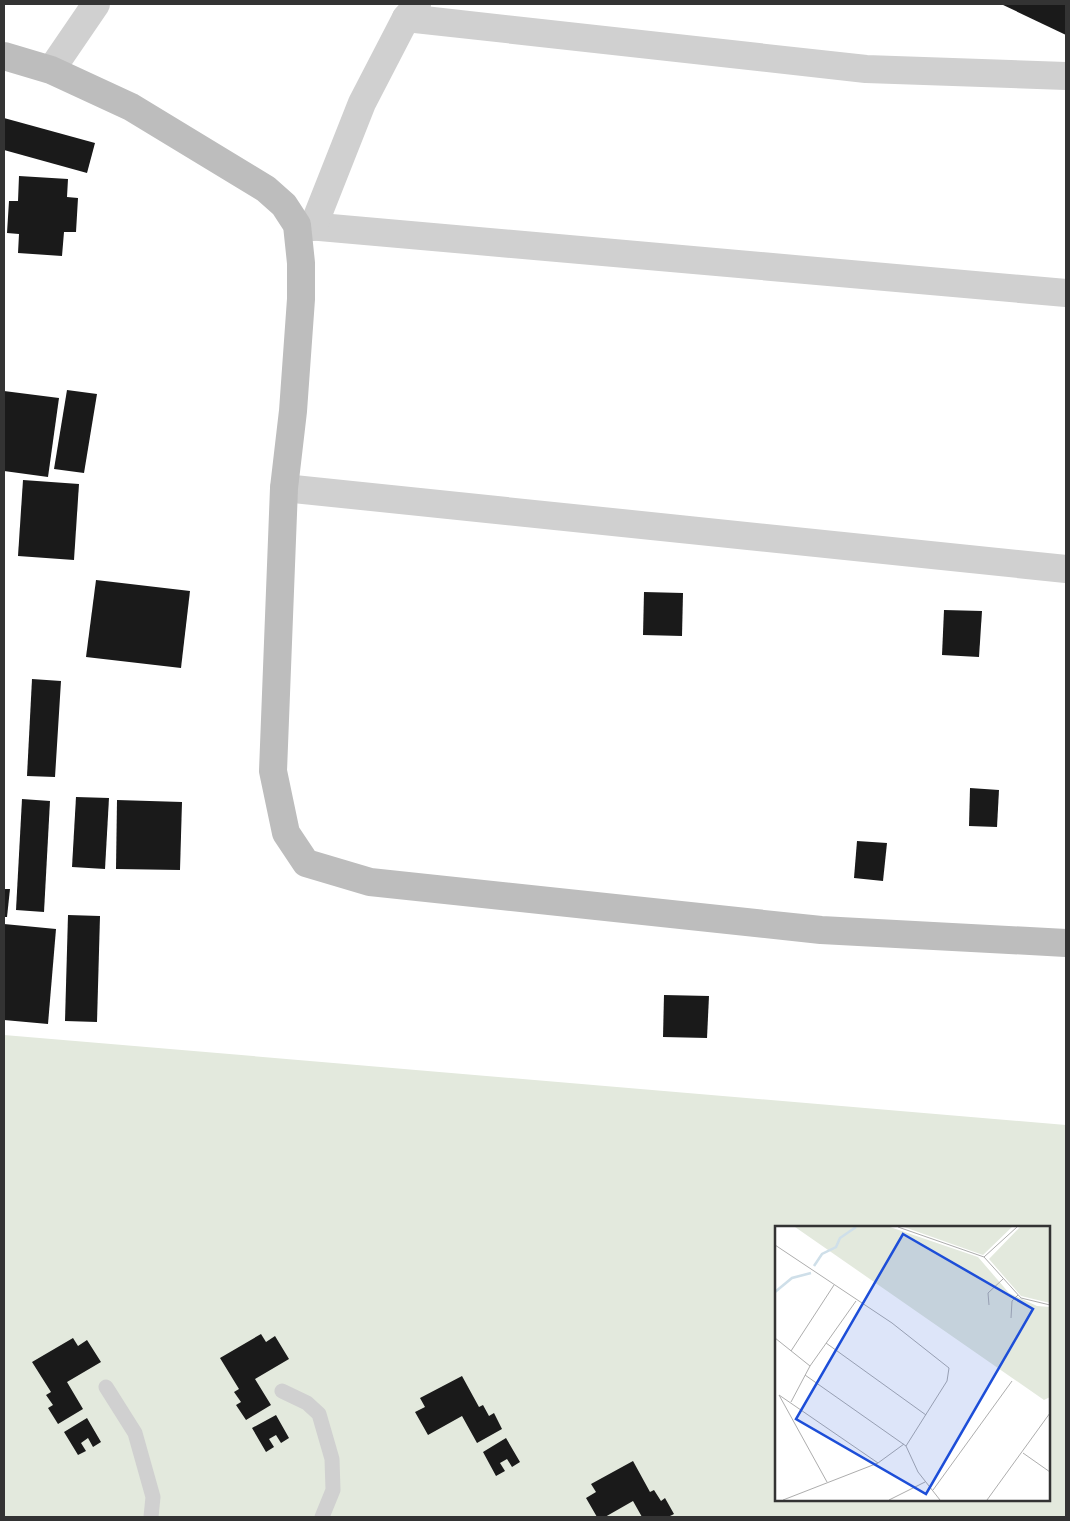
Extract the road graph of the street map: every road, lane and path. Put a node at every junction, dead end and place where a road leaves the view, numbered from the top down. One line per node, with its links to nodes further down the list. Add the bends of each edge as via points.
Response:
1 (96, 4): 4 (street)
2 (412, 11): 5 (street, via 866,69); 6 (street, via 362,103)
3 (4, 56): 4 (street)
4 (50, 70): 6 (street, via 131,107 266,189)
5 (1066, 76)
6 (305, 226): 7 (street); 8 (street, via 302,299)
7 (1066, 293)
8 (284, 488): 9 (street); 10 (street, via 273,771 286,833 306,863 370,882 821,930)
9 (1066, 569)
10 (1066, 943)
11 (106, 1387): 13 (lane, via 136,1433 153,1496)
12 (282, 1391): 14 (lane, via 307,1403 319,1414 332,1459 333,1490)
13 (151, 1517)
14 (322, 1517)

